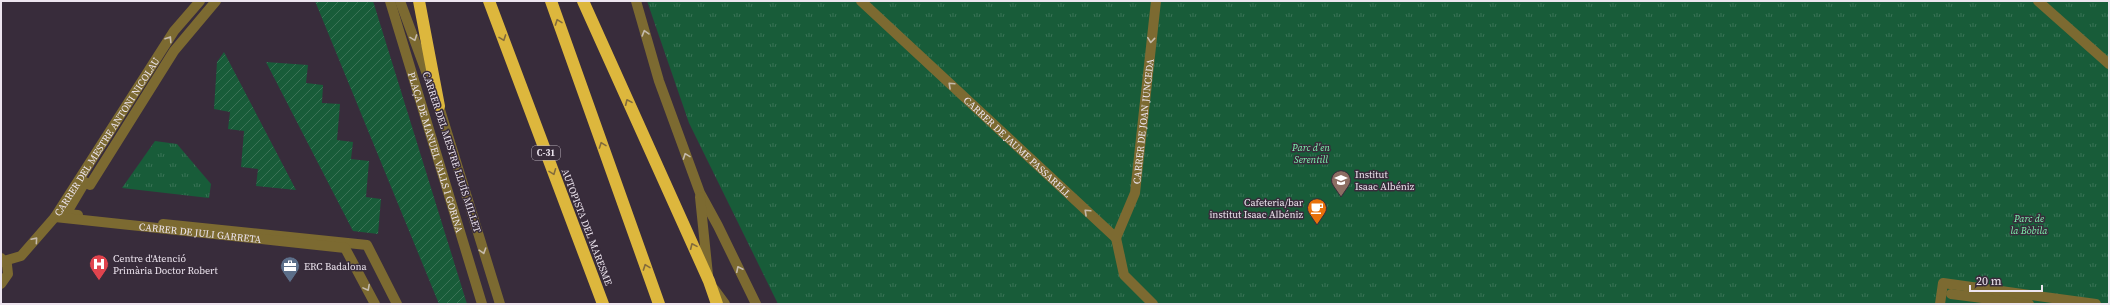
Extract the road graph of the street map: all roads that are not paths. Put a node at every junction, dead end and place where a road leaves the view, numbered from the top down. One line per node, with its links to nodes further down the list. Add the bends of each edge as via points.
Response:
1 (200, 1): 16 (street, CARRER DEL MESTRE ANTONI NICOLAU, one-way to 1, via 174,31)
2 (216, 1): 23 (street, via 174,51 90,185 85,182 66,214 367,245)
3 (390, 1): 24 (street, PLAÇA DE MANUEL VALLS I GORINA)
4 (400, 1): 14 (street, CARRER DEL MESTRE LLUÍS MILLET, one-way to 14)
5 (419, 1): 14 (highway)
6 (489, 1): 26 (highway, AUTOPISTA DEL MARESME / C-31, one-way to 26)
7 (551, 1): 27 (highway, one-way to 7)
8 (583, 1): 19 (highway, one-way to 8)
9 (636, 1): 15 (street, one-way to 9, via 659,81)
10 (861, 1): 17 (street, CARRER DE JAUME PASSARELL, one-way to 10)
11 (1156, 1): 17 (street, CARRER DE JOAN JUNCEDA, one-way to 17, via 1134,193)
12 (2038, 1): 13 (street)
13 (2109, 64)
14 (439, 106): 25 (street, CARRER DEL MESTRE LLUÍS MILLET, one-way to 25)
15 (700, 193): 19 (street); 30 (street, one-way to 15)
16 (55, 217): 18 (street, CARRER DEL MESTRE ANTONI NICOLAU, one-way to 16, via 21,256); 22 (street, CARRER DE JULI GARRETA, one-way to 22, via 346,248)
17 (1116, 238): 31 (street, via 1124,275)
18 (3, 260): 20 (street, via 8,274)
19 (709, 281): 28 (highway); 29 (street)
20 (1, 284)
21 (1951, 294): 33 (street)
22 (375, 304)
23 (397, 304)
24 (482, 304)
25 (500, 304)
26 (603, 304)
27 (659, 304)
28 (717, 304)
29 (725, 304)
30 (756, 304)
31 (1154, 304)
32 (1940, 304): 34 (street, via 1943,283)
33 (2029, 304)
34 (2096, 304)

